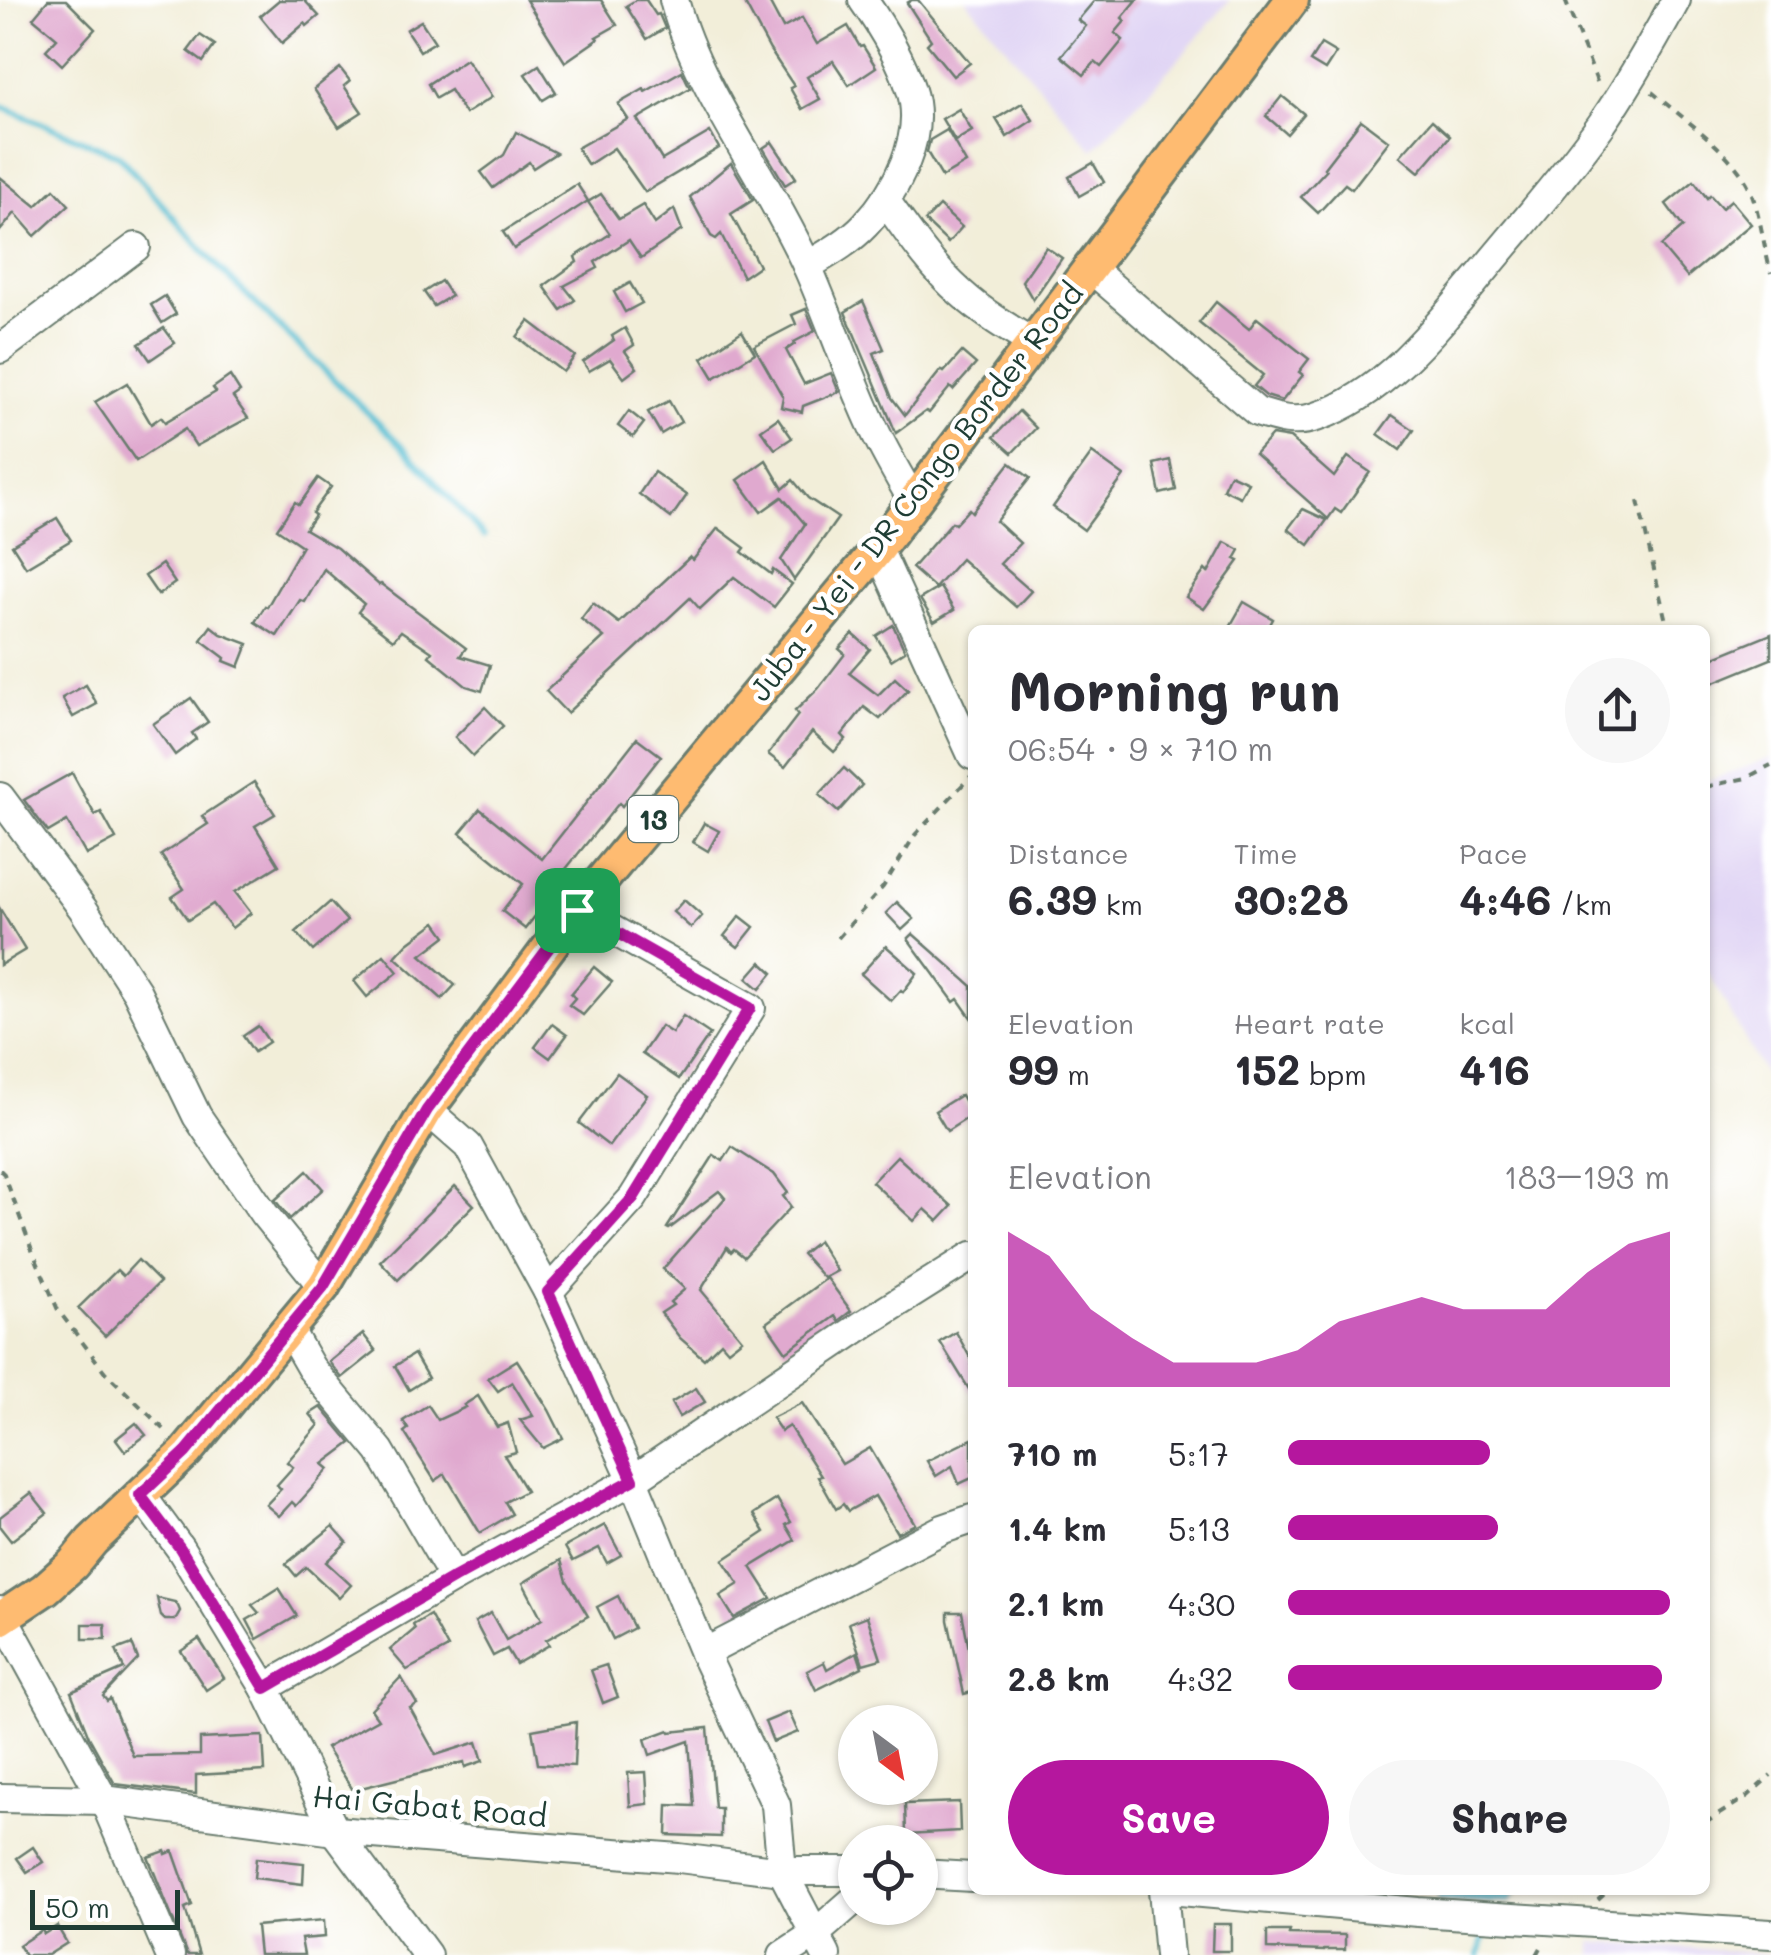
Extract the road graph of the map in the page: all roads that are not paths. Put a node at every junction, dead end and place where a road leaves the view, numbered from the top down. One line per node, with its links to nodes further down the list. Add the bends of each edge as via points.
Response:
1 (674, 0): 7 (street, via 700,68)
2 (863, 0): 5 (street, via 898,59 914,106 911,146)
3 (1292, 0): 8 (main road, Juba - Yei - DR Congo Border Road / 13)
4 (1676, 0): 8 (street, via 1602,124 1484,271 1406,358 1341,407 1294,422 1257,412)
5 (885, 200): 7 (street, via 863,227); 9 (street, via 958,291)
6 (136, 247): 10 (street)
7 (807, 266): 11 (street, via 874,430)
8 (1090, 268): 9 (main road, Juba - Yei - DR Congo Border Road / 13)
9 (1034, 343): 11 (main road, Juba - Yei - DR Congo Border Road / 13)
10 (0, 349)
11 (914, 504): 12 (main road, Juba - Yei - DR Congo Border Road / 13)
12 (878, 549): 13 (street); 15 (main road, Juba - Yei - DR Congo Border Road / 13)
13 (968, 740)
14 (0, 797): 18 (street, via 138,992 197,1116)
15 (577, 910): 16 (main road, Juba - Yei - DR Congo Border Road / 13); 19 (street, via 750,1008 633,1198)
16 (427, 1110): 18 (main road, Juba - Yei - DR Congo Border Road / 13); 19 (street, via 468,1146)
17 (968, 1259): 21 (street)
18 (323, 1287): 20 (main road, Juba - Yei - DR Congo Border Road / 13)
19 (548, 1292): 21 (street)
20 (288, 1328): 22 (main road, Juba - Yei - DR Congo Border Road / 13, via 186,1452); 24 (street, via 311,1368 380,1451)
21 (633, 1480): 24 (street); 26 (street)
22 (140, 1495): 25 (main road, Juba - Yei - DR Congo Border Road / 13, via 73,1564); 27 (street)
23 (968, 1520): 26 (street)
24 (454, 1578): 27 (street)
25 (2, 1616): 29 (street)
26 (704, 1652): 31 (street, via 776,1804)
27 (265, 1688): 30 (street)
28 (0, 1798): 29 (street, Hai Gabat Road)
29 (104, 1800): 30 (street, Hai Gabat Road); 40 (street)
30 (334, 1831): 31 (street, Hai Gabat Road); 41 (street)
31 (782, 1871): 32 (street, Hai Gabat Road); 39 (street)
32 (838, 1871)
33 (938, 1875): 34 (street)
34 (968, 1877)
35 (1166, 1895): 43 (street)
36 (1228, 1895): 38 (street)
37 (838, 1920): 39 (street)
38 (1771, 1934)
39 (820, 1944): 42 (street)
40 (170, 1955)
41 (427, 1955)
42 (783, 1955)
43 (1170, 1955)

